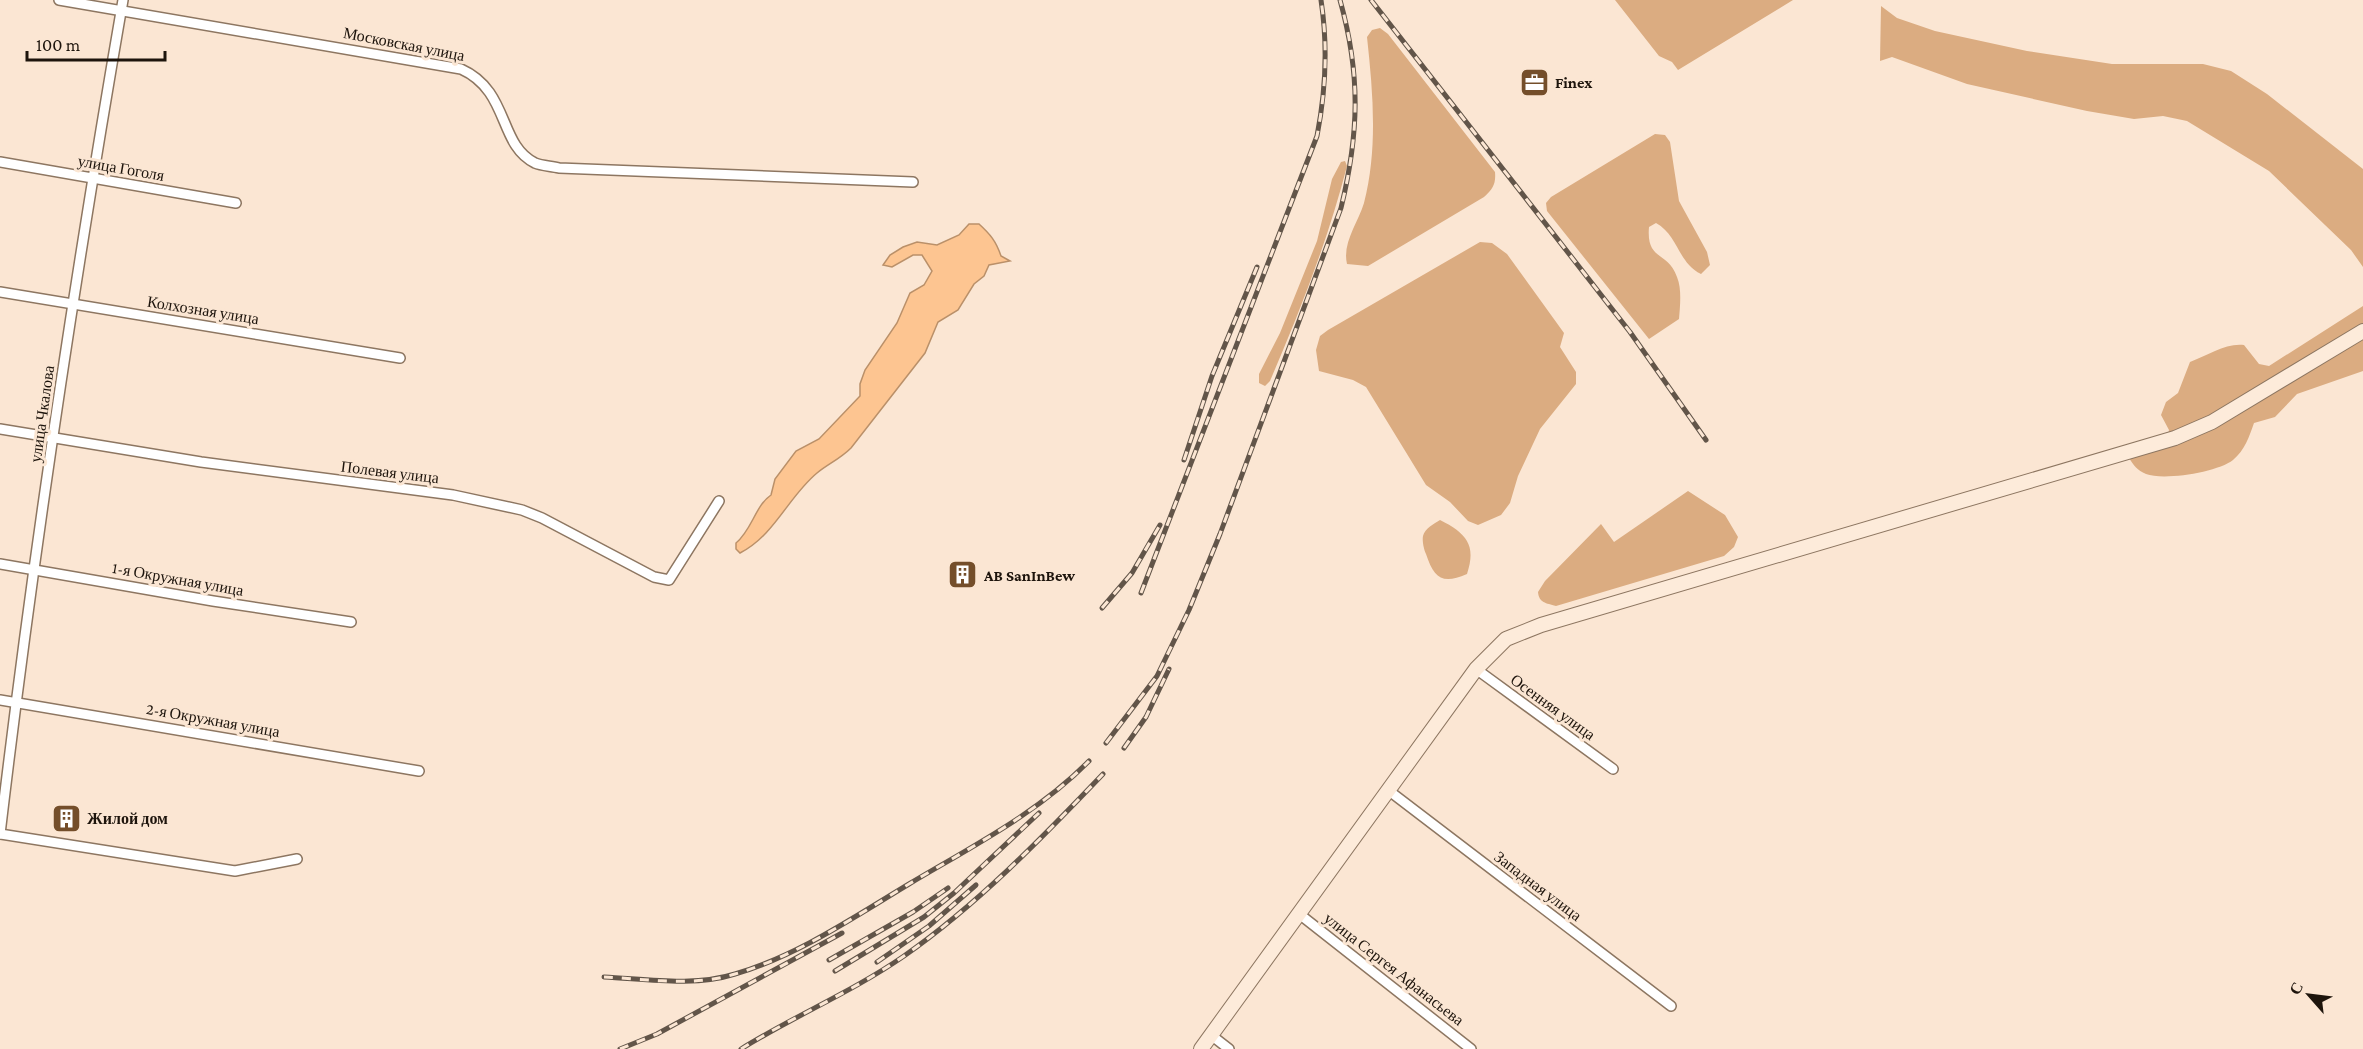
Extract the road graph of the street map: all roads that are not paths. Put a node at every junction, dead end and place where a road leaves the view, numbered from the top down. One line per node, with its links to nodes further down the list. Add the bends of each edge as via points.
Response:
1 (58, 0): 2 (street, Московская улица)
2 (122, 5): 4 (street, улица Чкалова); 5 (street, Московская улица, via 461,69 487,86 517,148 535,163 559,168)
3 (0, 162): 4 (street, улица Гоголя)
4 (94, 178): 6 (street, улица Гоголя); 8 (street, улица Чкалова)
5 (913, 182)
6 (236, 203)
7 (0, 292): 8 (street, Колхозная улица)
8 (72, 304): 10 (street, Колхозная улица); 12 (street, улица Чкалова)
9 (2363, 331): 17 (street, via 2212,422 2175,438 1541,625 1506,639)
10 (400, 358)
11 (0, 429): 12 (street, Полевая улица)
12 (55, 438): 13 (street, Полевая улица, via 201,462 453,495 522,510 654,577 669,580); 15 (street, улица Чкалова)
13 (719, 501)
14 (0, 564): 15 (street, 1-я Окружная улица)
15 (33, 569): 16 (street, 1-я Окружная улица); 19 (street, улица Чкалова)
16 (351, 622)
17 (1476, 669): 20 (street, Осенняя улица); 22 (street)
18 (0, 700): 19 (street, 2-я Окружная улица)
19 (16, 702): 21 (street, 2-я Окружная улица); 23 (street, улица Чкалова)
20 (1612, 769)
21 (420, 771)
22 (1388, 790): 25 (street); 26 (street, Западная улица)
23 (0, 834): 24 (street, via 235,871)
24 (297, 859)
25 (1298, 914): 27 (street); 30 (street, улица Сергея Афанасьева)
26 (1671, 1005)
27 (1211, 1035): 28 (street); 29 (street)
28 (1201, 1049)
29 (1229, 1049)
30 (1470, 1049)

